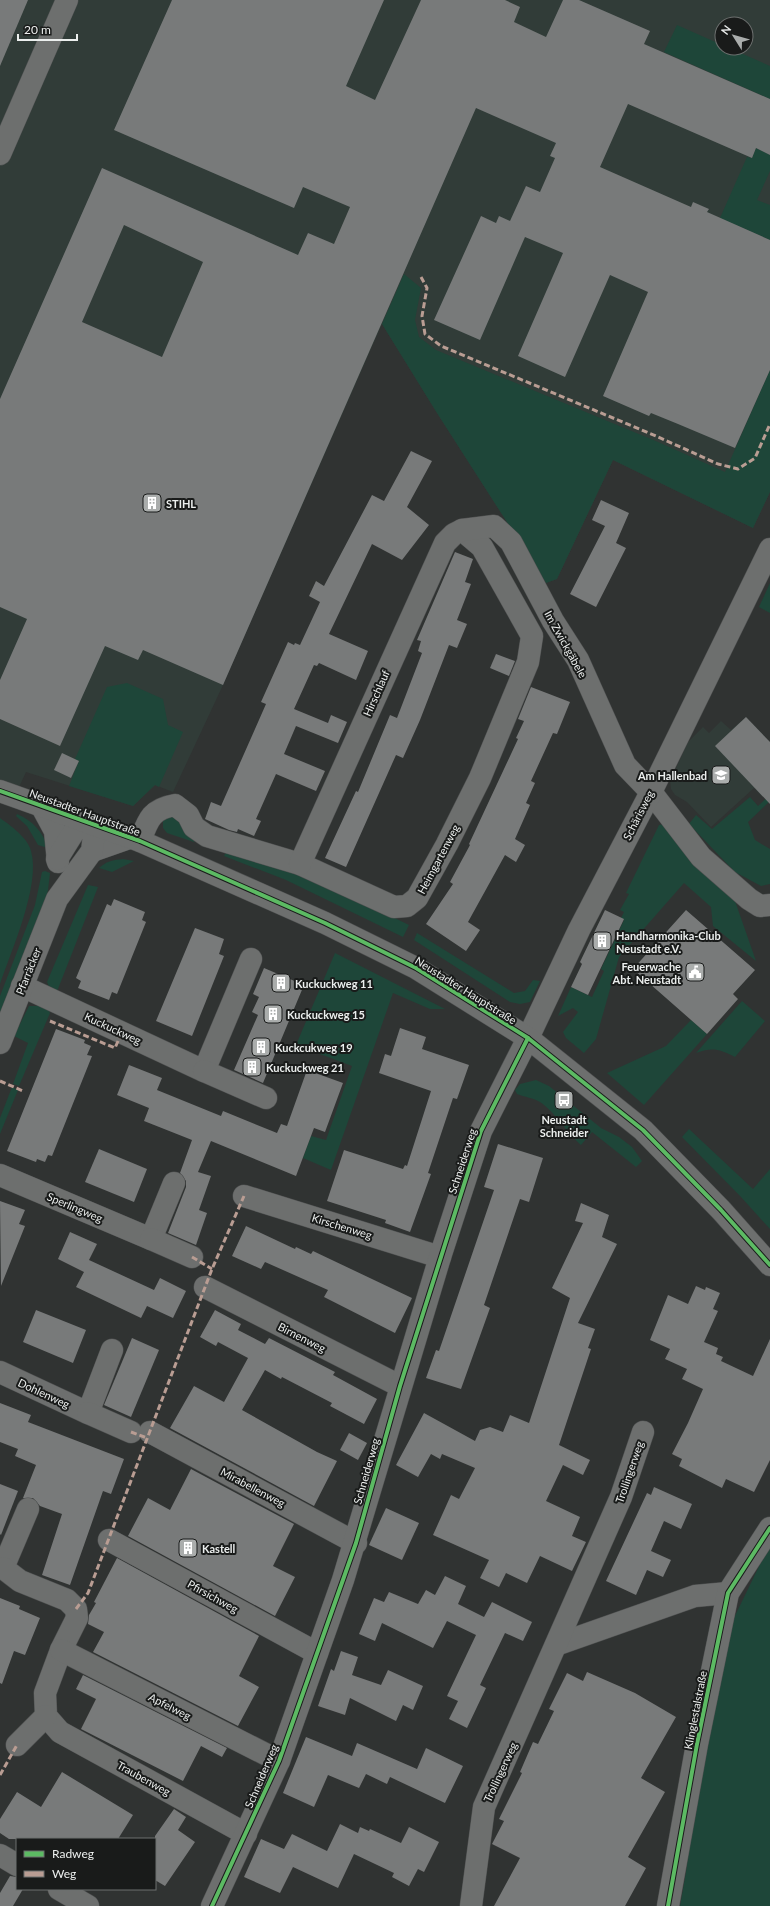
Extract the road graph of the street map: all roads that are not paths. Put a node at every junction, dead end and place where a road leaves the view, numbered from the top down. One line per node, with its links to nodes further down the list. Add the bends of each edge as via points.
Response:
1 (67, 0): 2 (street)
2 (0, 154)
3 (462, 530): 6 (street, Im Zwickgäbele, via 494,526 511,542 553,621 578,660 625,765); 12 (street, Hirschlauf, via 445,543); 12 (street, Heimgartenweg, via 482,547 532,636 528,662 480,778 417,898 407,906 394,907)
4 (770, 549): 6 (street, Schärisweg)
5 (0, 791): 7 (street, Neustadter Hauptstraße)
6 (650, 792): 14 (street, via 701,857 749,899 760,906); 17 (street, Schärisweg, via 579,930)
7 (40, 805): 8 (street, Neustadter Hauptstraße); 11 (street, Pfarräcker, via 55,831)
8 (86, 822): 9 (street, Neustadter Hauptstraße); 10 (street, via 94,836); 11 (street, via 75,830)
9 (134, 840): 10 (street); 12 (street, Heimgartenweg, via 161,807 176,805 188,815 194,828 207,836); 17 (street, Neustadter Hauptstraße, via 325,923 416,968)
10 (92, 851): 13 (street, Pfarräcker)
11 (57, 859): 13 (street, Pfarräcker)
12 (300, 864)
13 (57, 899): 16 (street, Pfarräcker)
14 (770, 905)
15 (251, 959): 19 (street)
16 (22, 986): 18 (street, Pfarräcker); 19 (street, Kuckuckweg)
17 (528, 1038): 26 (street, Schneiderweg, via 481,1131); 27 (street, Neustadter Hauptstraße, via 643,1130)
18 (0, 1043)
19 (204, 1071): 20 (street, Kuckuckweg)
20 (266, 1098)
21 (0, 1175): 24 (street, Sperlingweg)
22 (174, 1183): 24 (street)
23 (244, 1196): 26 (street, Kirschenweg)
24 (151, 1239): 25 (street, Sperlingweg)
25 (192, 1257)
26 (440, 1257): 31 (street, Schneiderweg)
27 (770, 1265)
28 (205, 1287): 31 (street, Birnenweg)
29 (112, 1350): 32 (street)
30 (0, 1372): 32 (street, Dohlenweg)
31 (400, 1386): 38 (street, Schneiderweg)
32 (88, 1413): 33 (street, Dohlenweg)
33 (140, 1432): 38 (street, Mirabellenweg)
34 (643, 1432): 41 (street, Trollingerweg, via 621,1497)
35 (28, 1509): 39 (street)
36 (770, 1528): 40 (street, Klinglestalstraße)
37 (109, 1540): 43 (street, Pfirsichweg)
38 (356, 1542): 43 (street, Schneiderweg)
39 (2, 1567): 42 (street, via 20,1581 67,1600 76,1609 77,1618)
40 (728, 1593): 41 (street, via 695,1596); 54 (street, Klinglestalstraße, via 697,1744)
41 (556, 1645): 53 (street, Trollingerweg, via 484,1807)
42 (61, 1650): 44 (street, via 45,1693); 46 (street, Apfelweg)
43 (317, 1653): 46 (street, Schneiderweg)
44 (46, 1716): 45 (street); 47 (street, Traubenweg, via 60,1732)
45 (17, 1745)
46 (279, 1761): 47 (street, Schneiderweg)
47 (246, 1834): 52 (street, Schneiderweg)
48 (0, 1855): 49 (street)
49 (16, 1864)
50 (61, 1890): 51 (street)
51 (88, 1906)
52 (212, 1906)
53 (471, 1906)
54 (668, 1906)

